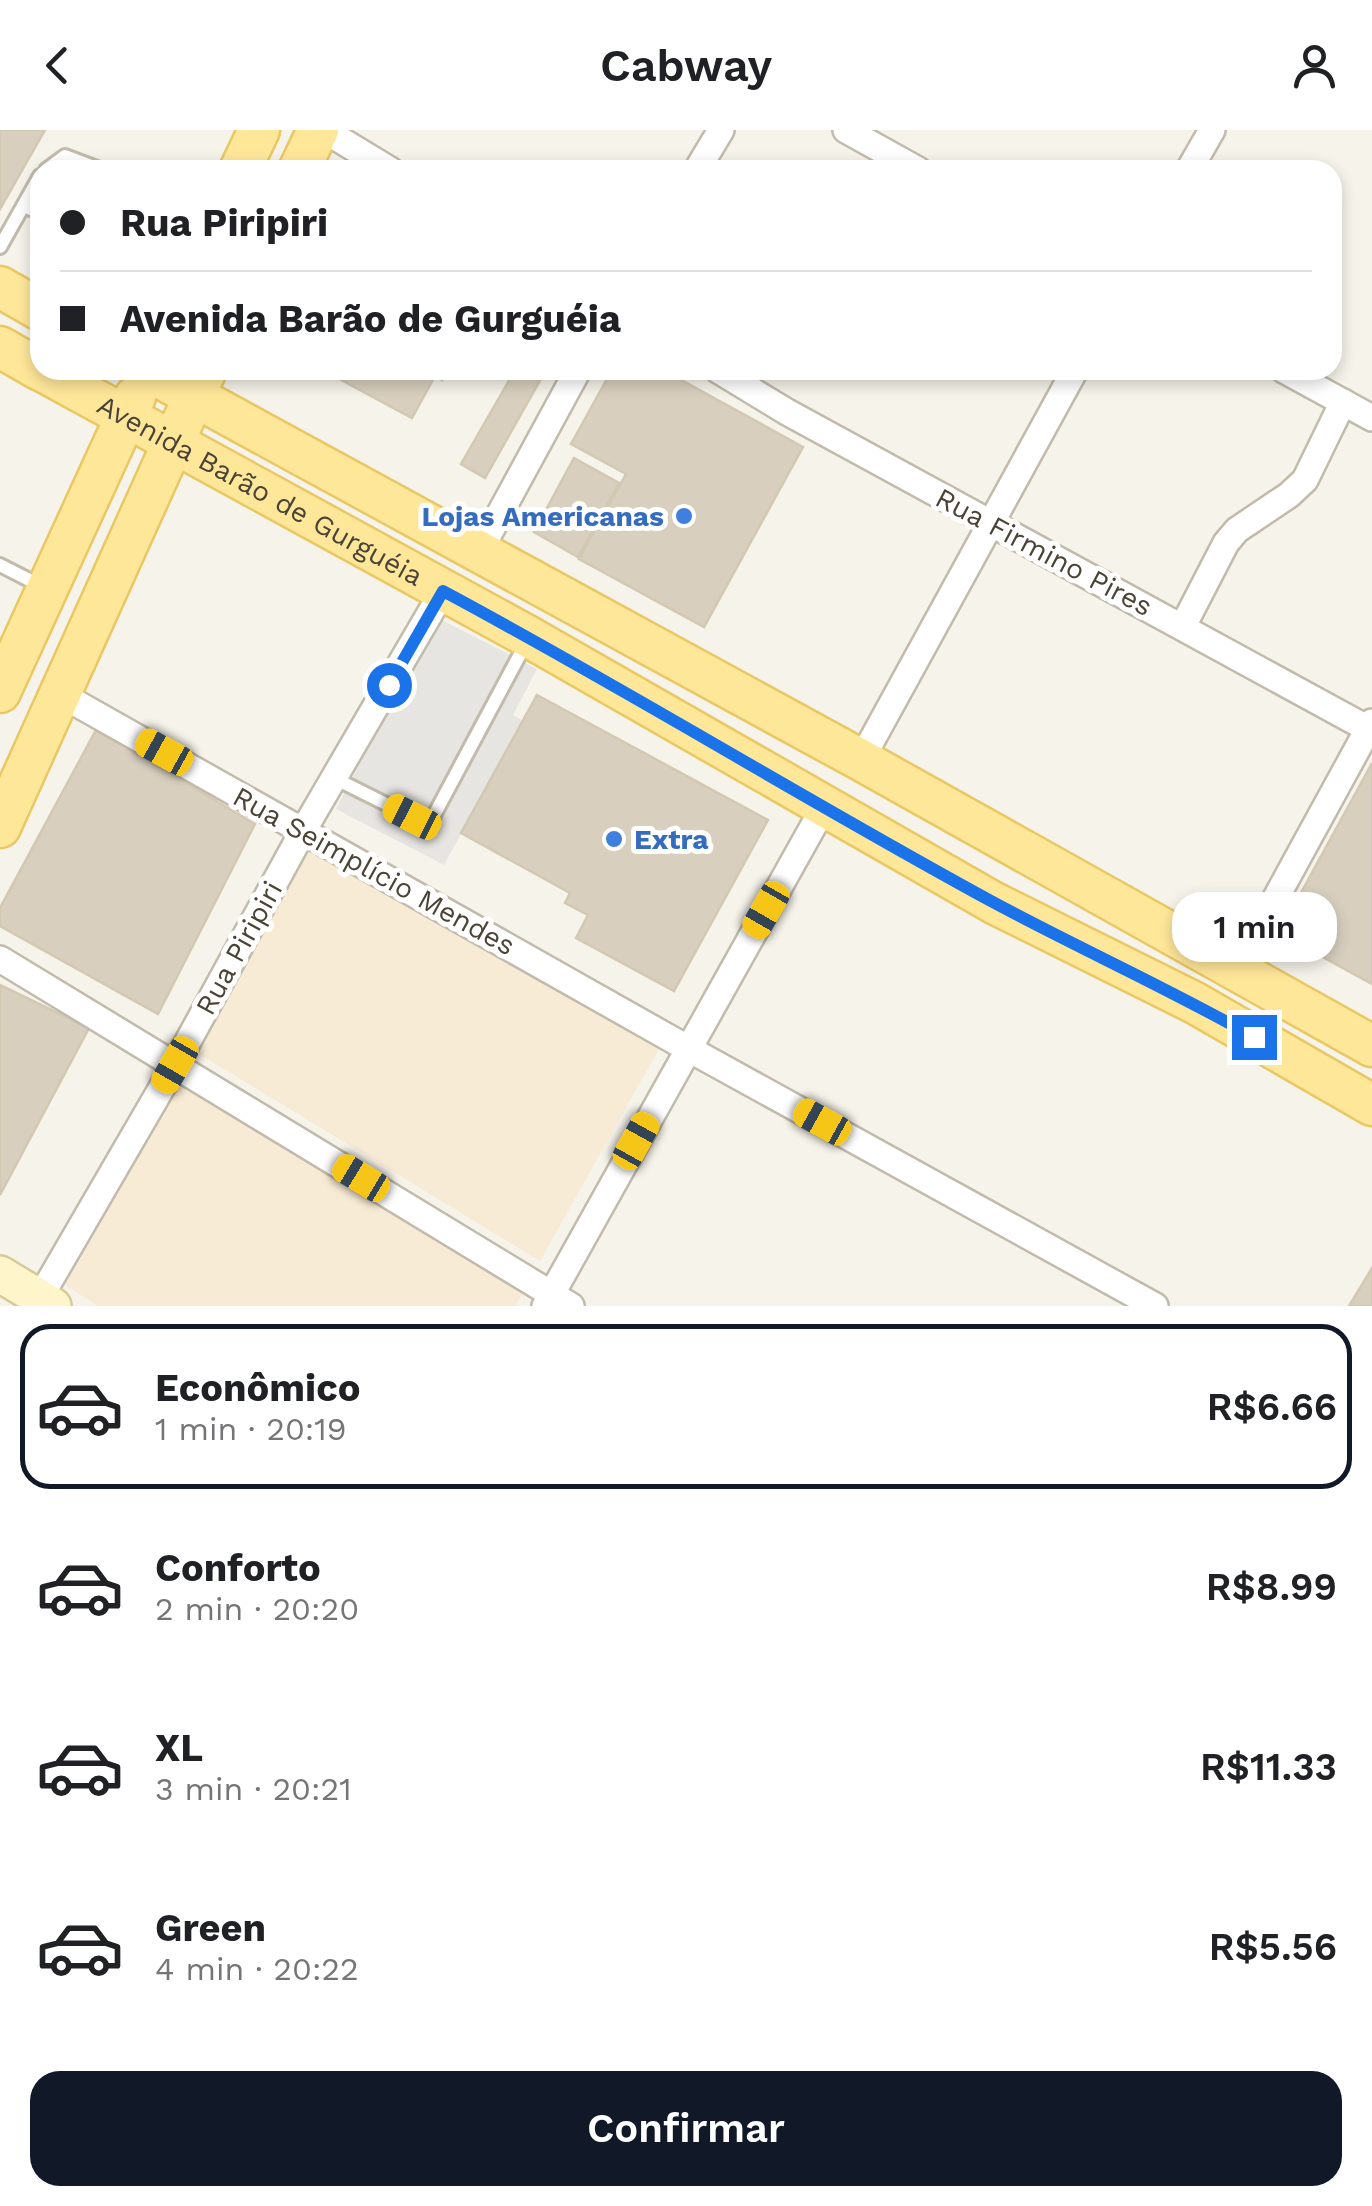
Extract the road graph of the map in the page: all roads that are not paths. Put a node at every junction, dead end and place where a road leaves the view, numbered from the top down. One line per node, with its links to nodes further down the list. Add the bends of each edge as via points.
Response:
1 (259, 130): 6 (main road)
2 (321, 130): 7 (main road); 8 (street)
3 (721, 130): 9 (street)
4 (846, 130): 10 (street)
5 (1212, 130): 11 (street)
6 (245, 160)
7 (304, 160)
8 (373, 160)
9 (703, 160)
10 (900, 160)
11 (1195, 160)
12 (30, 195): 13 (lane)
13 (24, 206): 14 (lane); 15 (lane)
14 (30, 209)
15 (0, 247)
16 (0, 287): 17 (main road)
17 (30, 304)
18 (1, 349): 19 (main road, Avenida Barão de Gurguéia)
19 (30, 365)
20 (58, 380): 29 (main road, Avenida Barão de Gurguéia)
21 (142, 380): 29 (main road)
22 (573, 380): 32 (street)
23 (735, 380): 31 (street, Rua Firmino Pires)
24 (1069, 380): 31 (street)
25 (1302, 380): 27 (street)
26 (200, 384): 30 (main road); 32 (main road, Avenida Barão de Gurguéia)
27 (1342, 402): 28 (street); 36 (street, via 1304,480 1226,543)
28 (1372, 418)
29 (126, 419): 30 (main road, Avenida Barão de Gurguéia); 34 (main road)
30 (174, 444): 35 (main road, Avenida Barão de Gurguéia); 39 (main road)
31 (989, 523): 36 (street, Rua Firmino Pires); 41 (street)
32 (478, 552): 41 (main road, Avenida Barão de Gurguéia)
33 (0, 565): 34 (lane)
34 (47, 589): 38 (main road)
35 (443, 591): 37 (main road, Avenida Barão de Gurguéia); 42 (street, Rua Piripiri)
36 (1183, 626): 40 (street, Rua Firmino Pires)
37 (529, 637): 42 (lane, via 432,820 412,817); 43 (main road, Avenida Barão de Gurguéia)
38 (0, 692)
39 (60, 694): 44 (main road); 45 (street, Rua Seimplício Mendes)
40 (1371, 727): 47 (street)
41 (860, 760): 47 (main road, Avenida Barão de Gurguéia)
42 (334, 778): 45 (street, Rua Piripiri)
43 (824, 807): 49 (street); 51 (main road, Avenida Barão de Gurguéia, via 1195,1003)
44 (0, 827)
45 (304, 830): 49 (street, Rua Seimplício Mendes); 50 (street, Rua Piripiri)
46 (0, 958): 50 (street)
47 (1236, 969): 48 (main road, Avenida Barão de Gurguéia)
48 (1372, 1046)
49 (687, 1048): 53 (street); 55 (street, Rua Seimplício Mendes)
50 (175, 1065): 53 (street); 54 (street, Rua Piripiri)
51 (1372, 1105)
52 (0, 1274): 54 (street)
53 (556, 1302)
54 (43, 1303)
55 (1155, 1306)

